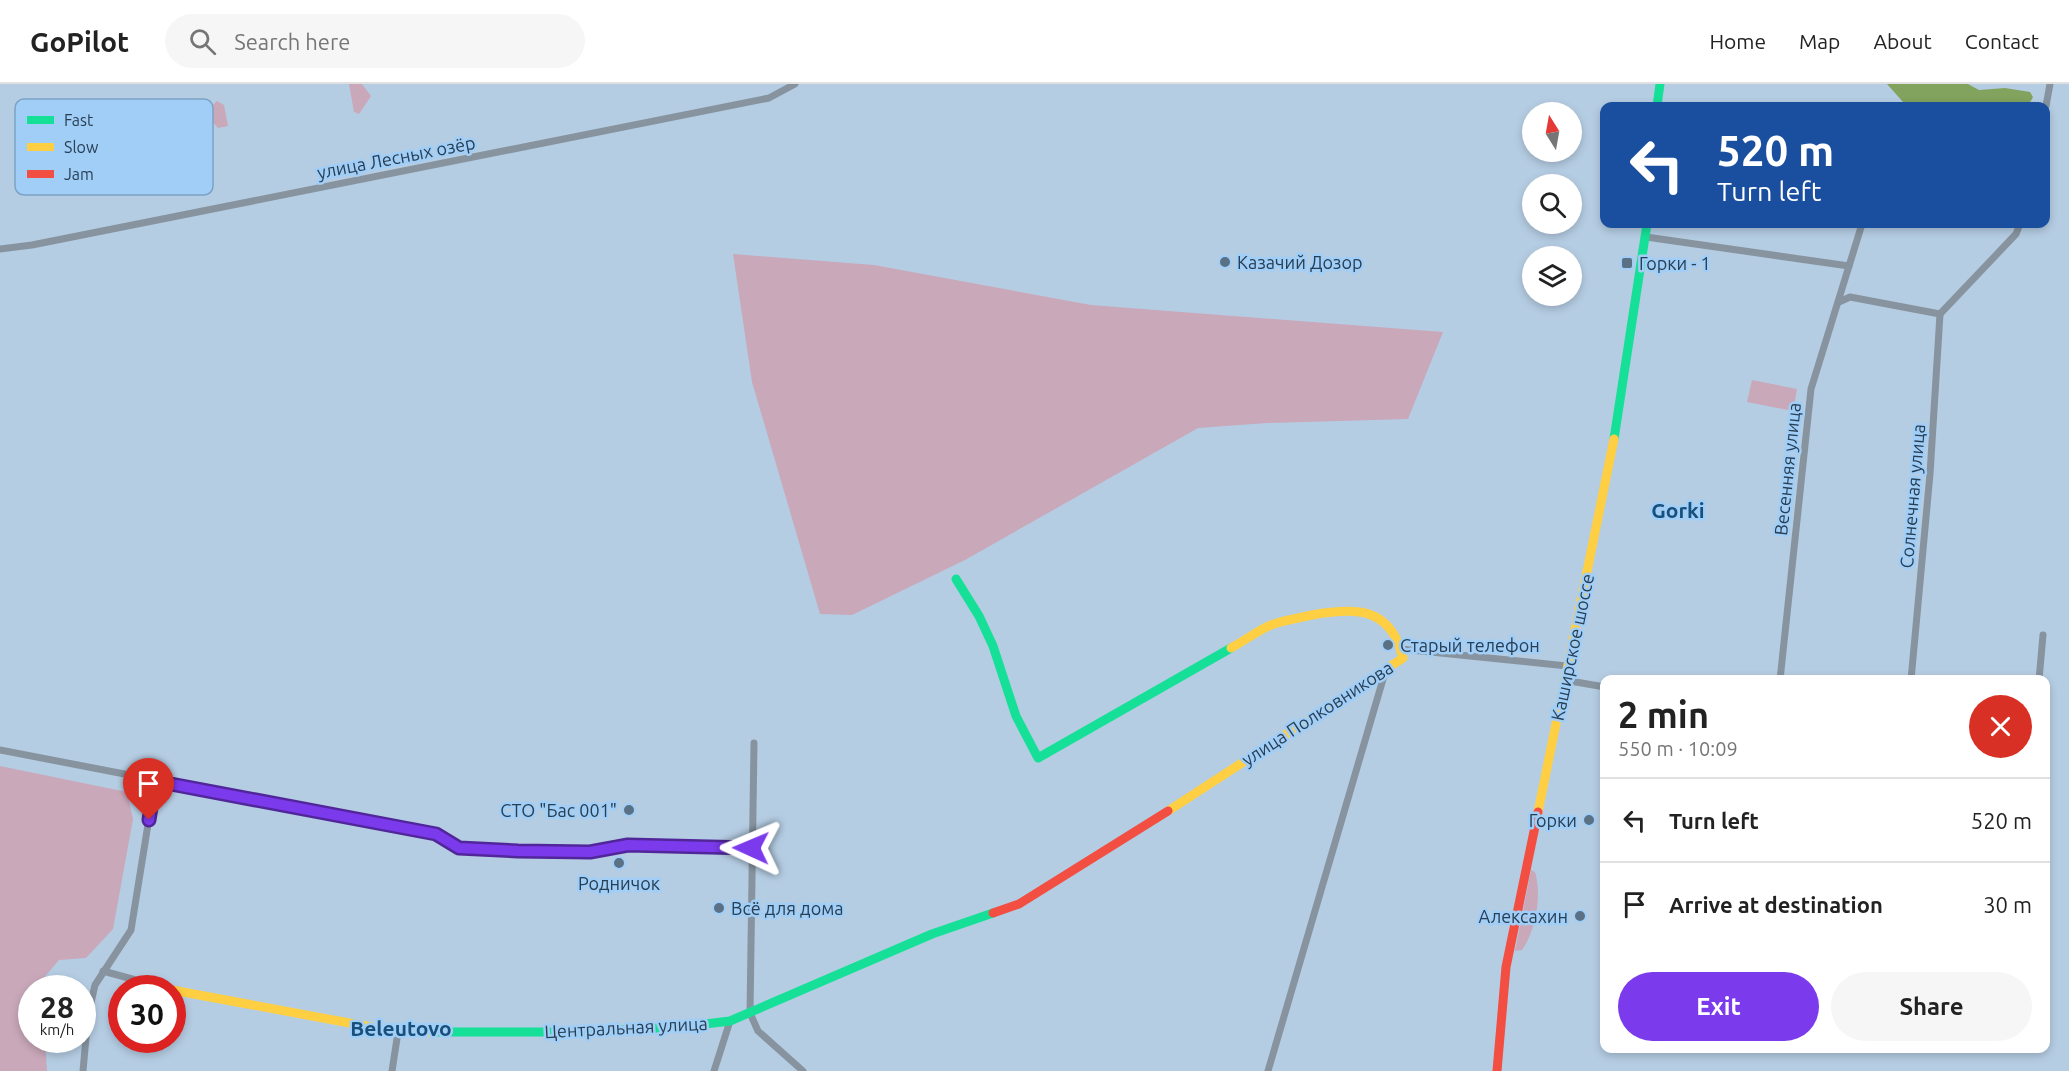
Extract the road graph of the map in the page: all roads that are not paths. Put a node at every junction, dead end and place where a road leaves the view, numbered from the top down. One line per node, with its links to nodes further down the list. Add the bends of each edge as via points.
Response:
1 (795, 84): 10 (street, улица Лесных озёр, via 769,98)
2 (1660, 84): 4 (street)
3 (2050, 84): 5 (street)
4 (1658, 102)
5 (2047, 102)
6 (1647, 228): 9 (street, Каширское шоссе)
7 (1861, 228): 11 (street, Весенняя улица)
8 (2018, 228): 13 (street)
9 (1646, 237): 11 (street); 17 (street, Каширское шоссе, via 1600,518)
10 (0, 249)
11 (1849, 266): 12 (street, Весенняя улица)
12 (1839, 302): 13 (street, via 1850,297); 19 (street, Весенняя улица, via 1811,389)
13 (1940, 314): 20 (street, Солнечная улица)
14 (956, 579): 16 (street, улица Полковникова, via 993,646 1017,716 1038,758 1271,626 1310,615 1373,614 1391,629)
15 (2043, 635): 21 (street)
16 (1401, 649): 17 (street); 18 (street, улица Полковникова, via 1403,658)
17 (1567, 666): 22 (street, Каширское шоссе)
18 (1386, 669): 28 (street, улица Полковникова); 39 (street)
19 (1781, 675)
20 (1911, 675)
21 (2039, 675)
22 (1564, 680): 23 (street); 40 (street, Каширское шоссе, via 1506,967)
23 (1600, 686)
24 (754, 743): 27 (street)
25 (0, 750): 26 (street)
26 (155, 781): 27 (street, via 436,834 459,848 590,852 628,845); 29 (street, via 131,930)
27 (751, 848): 32 (street)
28 (1055, 883): 32 (street, Центральная улица, via 1019,904 932,934 776,999)
29 (103, 971): 30 (street); 35 (street, via 88,1016)
30 (118, 975)
31 (186, 993): 34 (street, Центральная улица)
32 (750, 1014): 33 (street, Центральная улица); 38 (street, via 758,1031)
33 (730, 1021): 34 (street, Центральная улица, via 550,1032); 37 (street)
34 (398, 1032): 36 (street)
35 (83, 1071)
36 (392, 1071)
37 (714, 1071)
38 (803, 1071)
39 (1268, 1071)
40 (1497, 1071)

